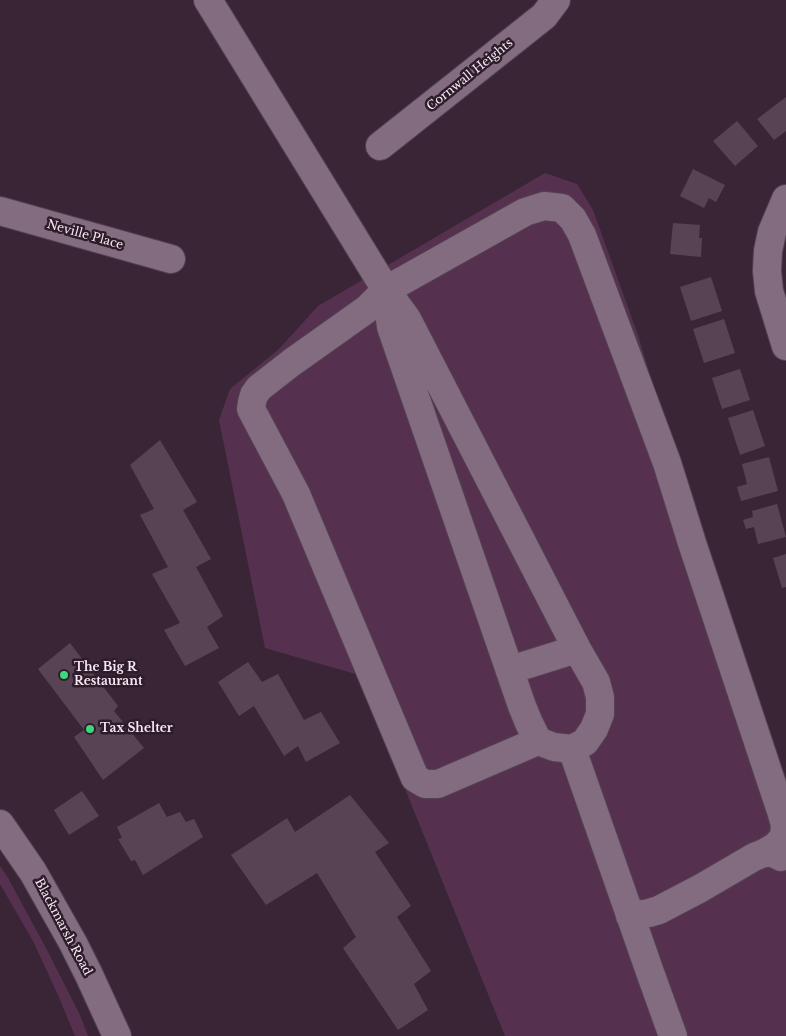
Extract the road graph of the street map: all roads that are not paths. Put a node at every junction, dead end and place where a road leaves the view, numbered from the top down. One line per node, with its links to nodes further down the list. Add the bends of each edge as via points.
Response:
1 (208, 0): 7 (street)
2 (556, 0): 3 (street, Cornwall Heights, via 544,16)
3 (380, 146)
4 (786, 199): 8 (street, via 772,232 767,271 769,291)
5 (0, 211): 6 (street, Neville Place)
6 (171, 259)
7 (386, 290): 9 (street, via 407,320); 10 (street, via 391,327); 11 (street, via 367,309 259,388 254,395 252,409 296,494 416,778 425,784 438,784); 14 (street, via 525,212 544,206 562,208 573,219 582,235 667,463 782,811 784,837 776,846)
8 (786, 346)
9 (577, 649): 10 (street); 12 (street, via 596,682 600,714 584,742)
10 (510, 670): 11 (street)
11 (538, 740): 12 (street, via 554,747)
12 (572, 749): 15 (street)
13 (0, 824): 16 (street, Blackmarsh Road, via 33,872 72,942)
14 (775, 857): 15 (street, via 754,856 659,910)
15 (630, 916): 17 (street)
16 (117, 1036)
17 (673, 1036)

